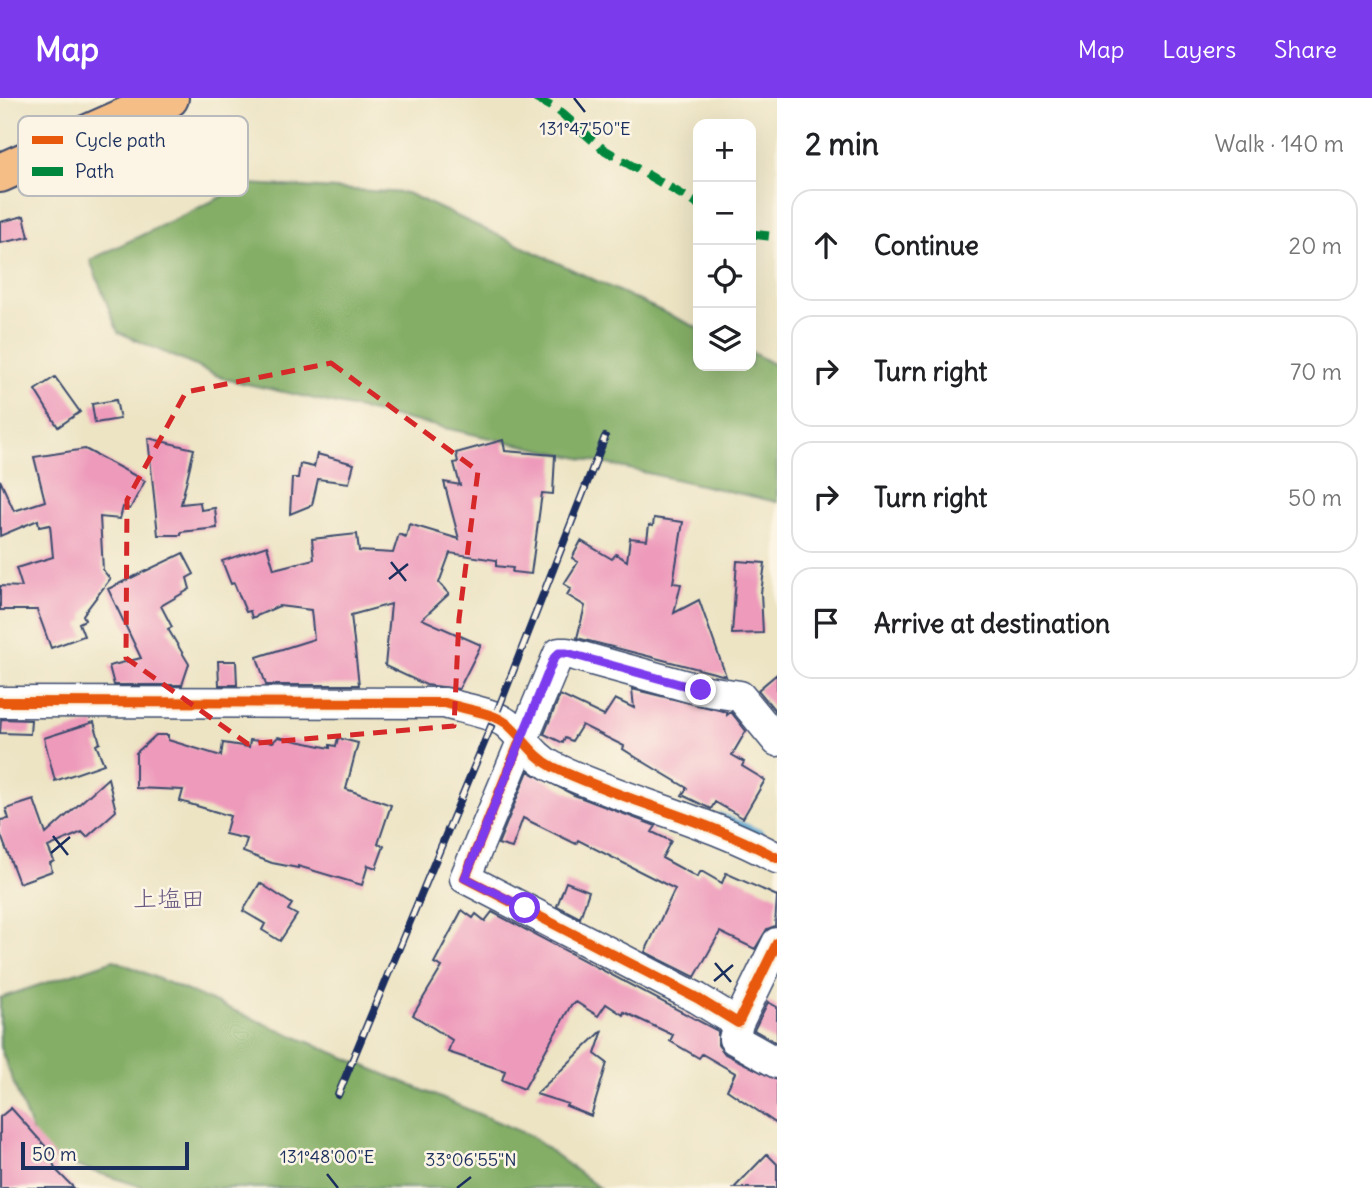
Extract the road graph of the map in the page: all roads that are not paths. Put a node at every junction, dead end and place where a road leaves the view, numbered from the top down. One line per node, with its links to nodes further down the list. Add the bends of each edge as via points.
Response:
1 (169, 98): 2 (highway)
2 (128, 116)
3 (18, 165): 4 (highway)
4 (0, 173)
5 (0, 702): 6 (street, via 445,703 504,721)
6 (521, 738): 7 (street, via 554,658 563,652 701,690 740,696); 8 (street, via 551,766 724,831); 10 (street, via 465,878)
7 (777, 741)
8 (777, 858)
9 (777, 943): 10 (street)
10 (738, 1023): 11 (street, via 734,1039)
11 (777, 1063)

